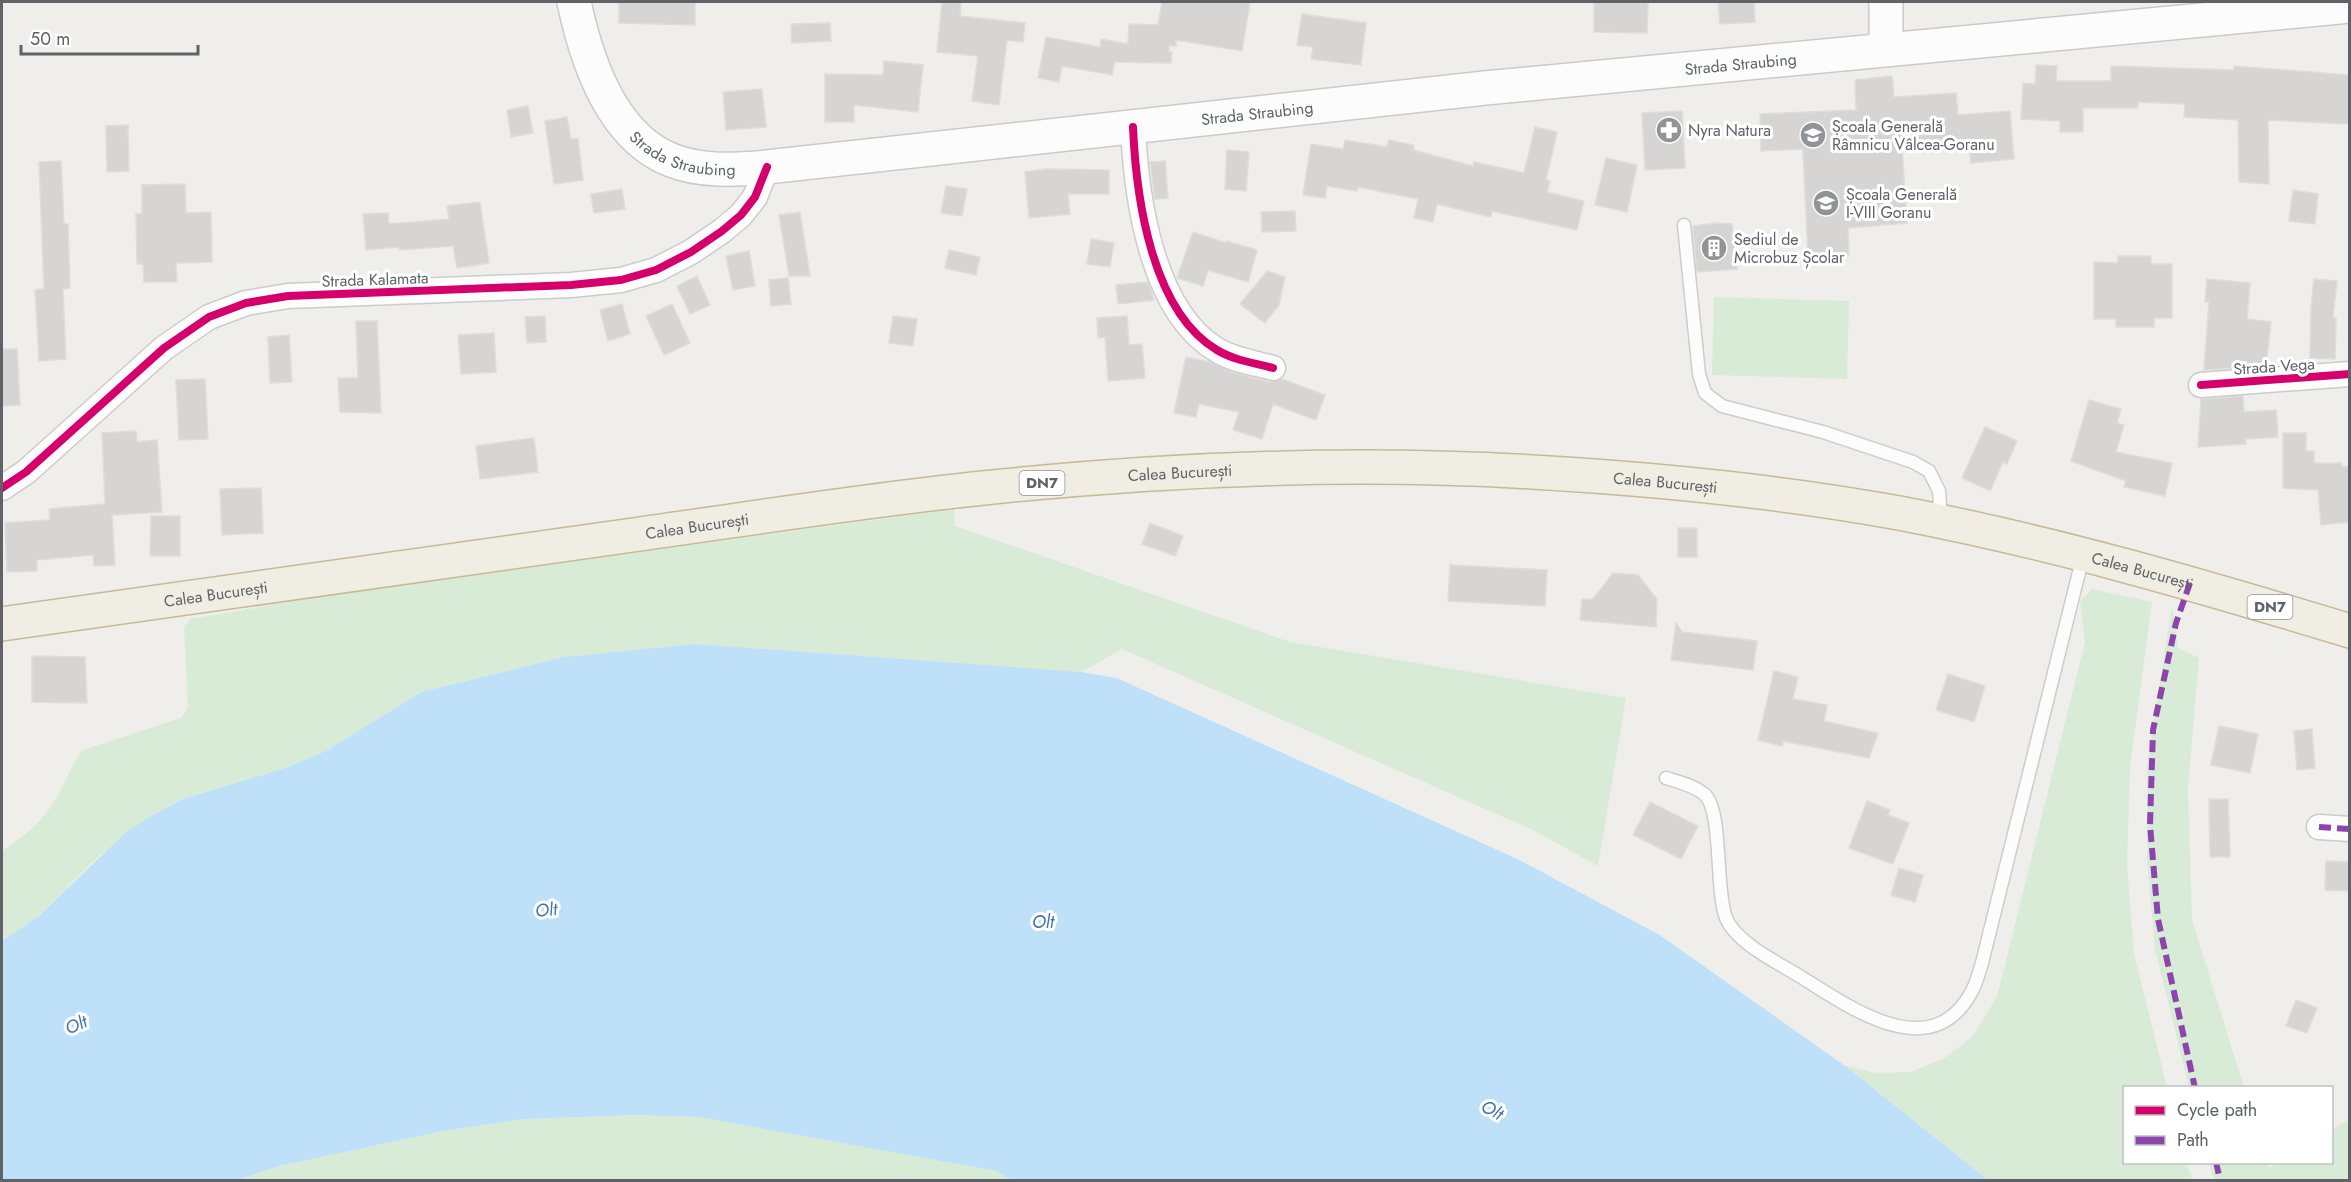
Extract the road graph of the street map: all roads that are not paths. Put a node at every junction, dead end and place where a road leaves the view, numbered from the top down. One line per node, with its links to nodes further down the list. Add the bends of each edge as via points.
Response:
1 (574, 2): 6 (main road, Strada Straubing, via 596,76 610,105 649,146 670,160 695,166)
2 (1886, 2): 4 (main road)
3 (2349, 6): 4 (main road, Strada Straubing)
4 (1886, 49): 5 (main road, Strada Straubing, via 1485,87)
5 (1134, 127): 6 (main road, Strada Straubing); 8 (street, via 1139,196 1161,276 1172,300 1200,339 1240,360)
6 (767, 167): 11 (street, Strada Kalamata, via 755,197 722,231 656,270 630,277 571,285 288,296 246,303 209,317 164,348 26,472)
7 (1684, 225): 12 (lane, via 1699,375 1705,393 1722,406 1823,432 1913,462 1929,471 1939,491)
8 (1273, 368)
9 (2349, 374): 10 (street, Strada Vega)
10 (2201, 385)
11 (2, 488)
12 (1941, 522): 13 (highway, Calea București / DN7); 14 (highway, Calea București / DN7, via 1743,491 1529,472 1327,467 1214,470 1101,477 825,508)
13 (2083, 556): 15 (highway, Calea București / DN7); 16 (lane, via 1982,963 1973,989 1955,1014 1938,1024 1913,1028 1886,1024 1857,1011 1740,937 1726,918 1714,812 1706,795)
14 (2, 624)
15 (2349, 631)
16 (1666, 778)
17 (2319, 827): 18 (street)
18 (2349, 829)

